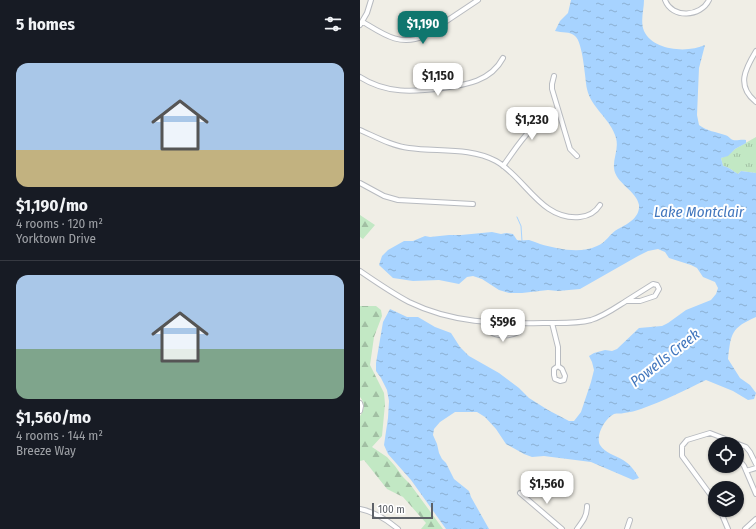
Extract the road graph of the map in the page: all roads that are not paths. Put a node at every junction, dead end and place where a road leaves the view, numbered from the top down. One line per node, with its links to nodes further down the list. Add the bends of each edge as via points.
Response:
1 (371, 0): 5 (street)
2 (478, 0): 5 (street, via 424,36 409,40 390,38)
3 (665, 0): 4 (street, via 672,9 685,14 699,10)
4 (709, 0)
5 (361, 24)
6 (756, 51): 8 (street)
7 (503, 58): 10 (street, via 494,71 478,80 463,86 433,90 392,90 374,85)
8 (754, 59): 11 (street, via 745,70 744,80 749,94)
9 (554, 76): 12 (street, via 552,89)
10 (360, 77)
11 (756, 102)
12 (559, 114): 14 (street, via 570,149); 15 (street, via 547,117 534,126)
13 (360, 130): 15 (street, via 398,146 476,154 495,160)
14 (577, 156)
15 (503, 166): 18 (street, via 556,213 570,217 582,216 592,213)
16 (360, 183): 17 (street, via 384,196 398,200)
17 (473, 204)
18 (600, 205)
19 (360, 271): 21 (street, via 409,302 439,313)
20 (626, 301): 20 (street, via 650,284 659,287 659,292 655,296 640,301); 22 (street, via 606,314 592,319 575,323)
21 (487, 323): 23 (street); 23 (street, via 491,333 505,335 517,333)
22 (552, 323): 23 (street); 24 (street, via 558,347)
23 (520, 324)
24 (558, 366)
25 (360, 403): 26 (street)
26 (360, 411)
27 (721, 437): 33 (street, via 707,433 687,440 681,449 683,458)
28 (744, 446): 29 (street)
29 (756, 464)
30 (744, 466): 32 (street)
31 (756, 468): 32 (street)
32 (746, 472): 35 (street)
33 (708, 492)
34 (520, 493): 42 (street)
35 (756, 494)
36 (587, 506): 43 (street, via 584,520)
37 (360, 509): 41 (street, via 379,515)
38 (723, 517): 45 (street)
39 (756, 519): 46 (street)
40 (630, 520): 44 (street)
41 (398, 529)
42 (562, 529)
43 (577, 529)
44 (627, 529)
45 (728, 529)
46 (745, 529)

